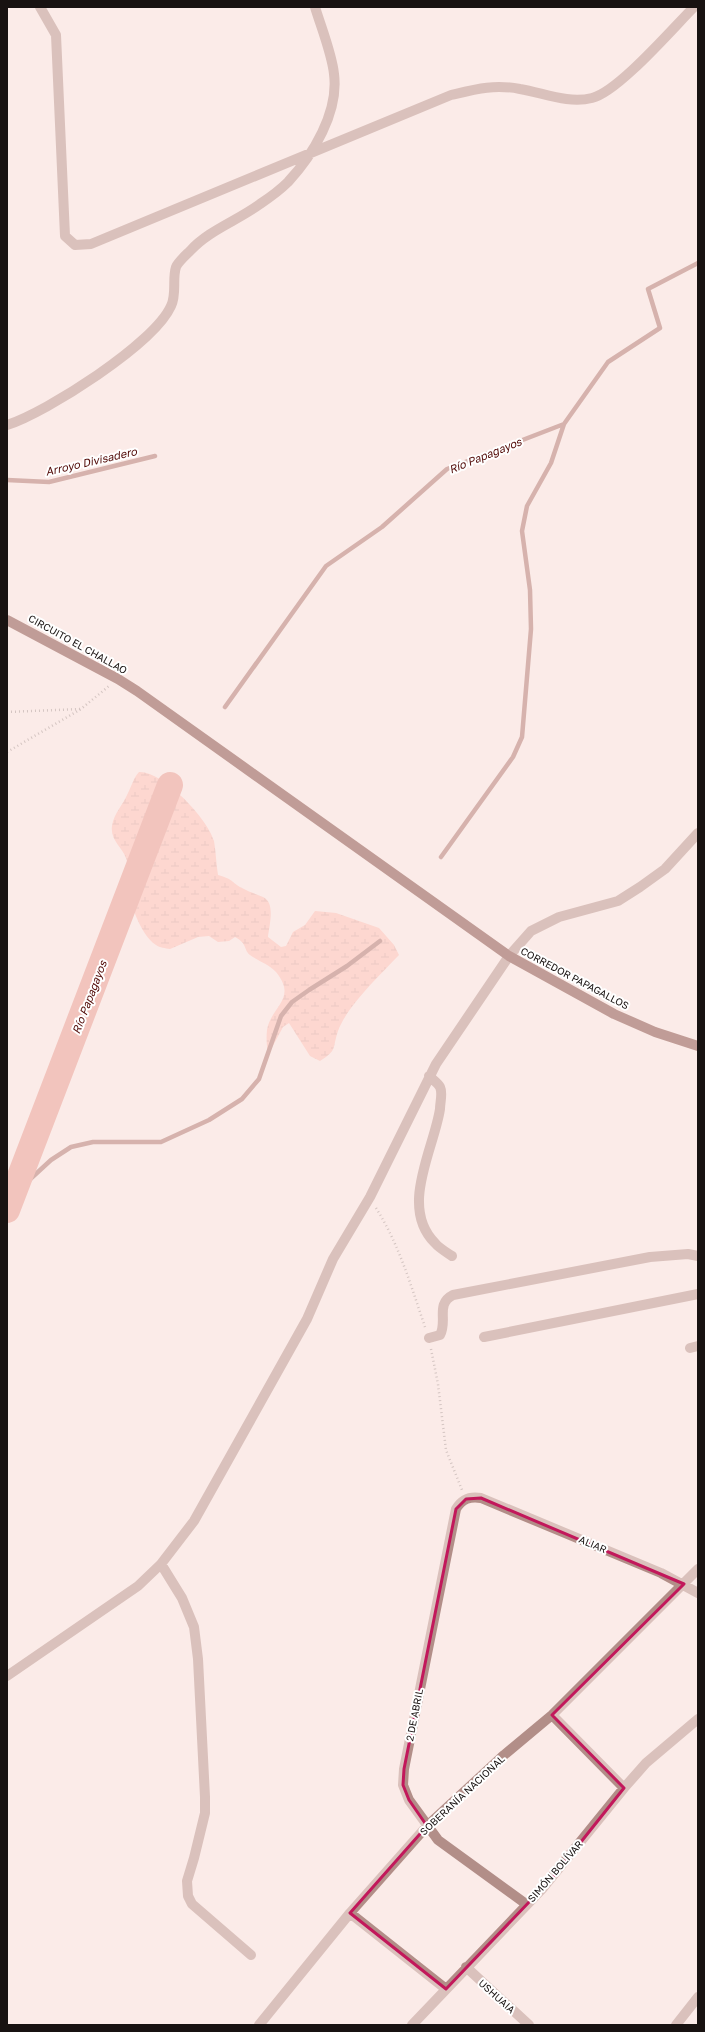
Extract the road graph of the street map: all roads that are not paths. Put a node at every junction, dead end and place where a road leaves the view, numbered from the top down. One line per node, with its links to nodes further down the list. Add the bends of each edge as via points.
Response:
1 (40, 7): 4 (street, via 56,36 65,236 75,245 91,244)
2 (315, 7): 4 (street, via 334,74 334,101 326,124)
3 (694, 7): 4 (street, via 613,88 593,98 571,100 520,89 486,86 451,95)
4 (311, 152): 5 (street, via 288,182 259,205 210,233 176,266 172,305 158,324 133,349 72,391)
5 (7, 424)
6 (7, 620): 8 (main road, CIRCUITO EL CHALLAO, via 137,691)
7 (698, 833): 8 (street, via 665,869 640,887 618,901 559,916 531,931)
8 (509, 956): 9 (main road, CORREDOR PAPAGALLOS, via 614,1014); 10 (street)
9 (698, 1046)
10 (429, 1076): 11 (street, via 440,1088 441,1098 439,1116 421,1176 419,1209 428,1235 435,1244); 17 (street, via 370,1197 333,1259 301,1331 194,1521)
11 (452, 1256)
12 (698, 1256): 15 (street, via 688,1254 650,1257 452,1295 447,1298 442,1309 444,1329 440,1335)
13 (698, 1294): 14 (street)
14 (484, 1337)
15 (429, 1338)
16 (486, 1500): 19 (street, ALIAR); 25 (street, 2 DE ABRIL, via 474,1496 466,1499 456,1509 404,1769 403,1785 409,1800)
17 (161, 1564): 21 (street, via 138,1586); 28 (street, via 188,1611 194,1627 198,1659 205,1813 187,1880 188,1896 192,1904)
18 (698, 1569): 19 (street, SOBERANÍA NACIONAL)
19 (684, 1584): 20 (street, ALIAR); 22 (street, SOBERANÍA NACIONAL)
20 (698, 1593)
21 (7, 1676)
22 (552, 1715): 24 (street); 25 (street, SOBERANÍA NACIONAL)
23 (698, 1719): 24 (street, SIMÓN BOLÍVAR, via 646,1763)
24 (624, 1788): 26 (street, SIMÓN BOLÍVAR, via 553,1877)
25 (427, 1826): 26 (street, 2 DE ABRIL, via 449,1850); 27 (street, SOBERANÍA NACIONAL)
26 (526, 1904): 29 (street, SIMÓN BOLÍVAR)
27 (350, 1912): 30 (street); 32 (street, SOBERANÍA NACIONAL)
28 (251, 1955)
29 (466, 1967): 30 (street, SIMÓN BOLÍVAR); 34 (street, USHUAIA)
30 (446, 1989): 33 (street, SIMÓN BOLÍVAR)
31 (698, 1997): 35 (street)
32 (259, 2025)
33 (412, 2025)
34 (529, 2025)
35 (676, 2025)

